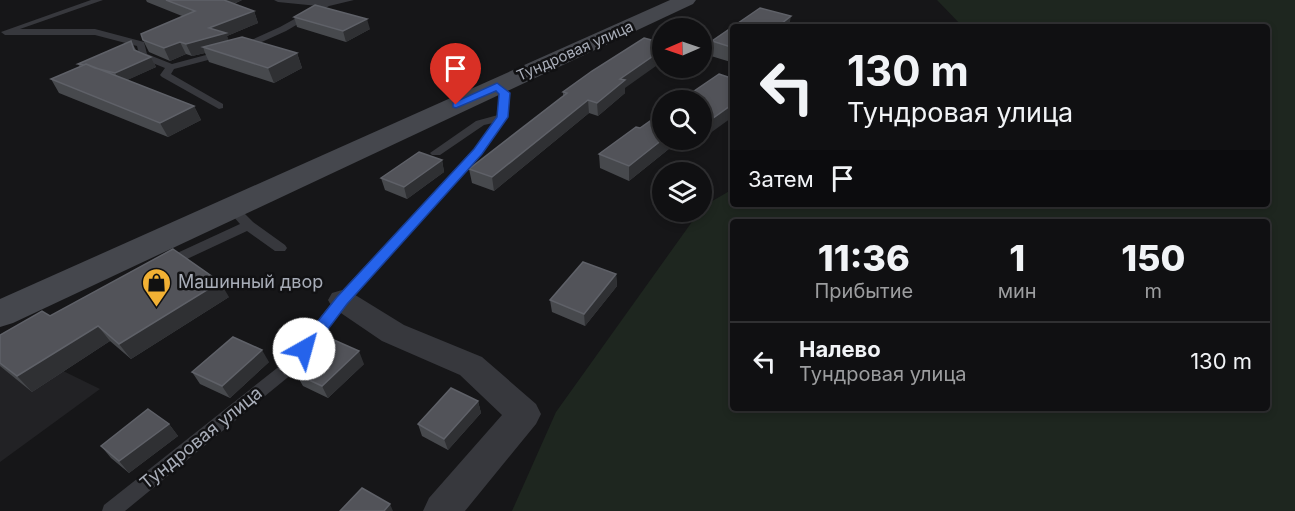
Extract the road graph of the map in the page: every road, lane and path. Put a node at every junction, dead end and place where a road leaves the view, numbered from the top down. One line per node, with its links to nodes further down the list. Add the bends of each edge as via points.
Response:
1 (98, 0): 6 (lane)
2 (278, 0): 5 (lane)
3 (350, 0): 5 (lane)
4 (686, 0): 8 (main road, Тундровая улица)
5 (327, 4): 7 (lane, via 238,49)
6 (3, 33): 7 (lane, via 95,32 141,44 143,56)
7 (171, 67): 9 (lane, via 165,75)
8 (497, 86): 10 (lane, Тундровая улица, via 504,93); 12 (main road, Тундровая улица)
9 (219, 106)
10 (502, 117): 11 (lane, via 480,123); 15 (lane, Тундровая улица, via 478,152)
11 (436, 153)
12 (240, 216): 13 (lane); 14 (lane); 16 (main road, Тундровая улица)
13 (280, 248)
14 (151, 271)
15 (342, 300): 17 (lane, Тундровая улица, via 292,365); 18 (street, via 393,333 471,366 524,414)
16 (0, 314)
17 (111, 511)
18 (442, 511)

